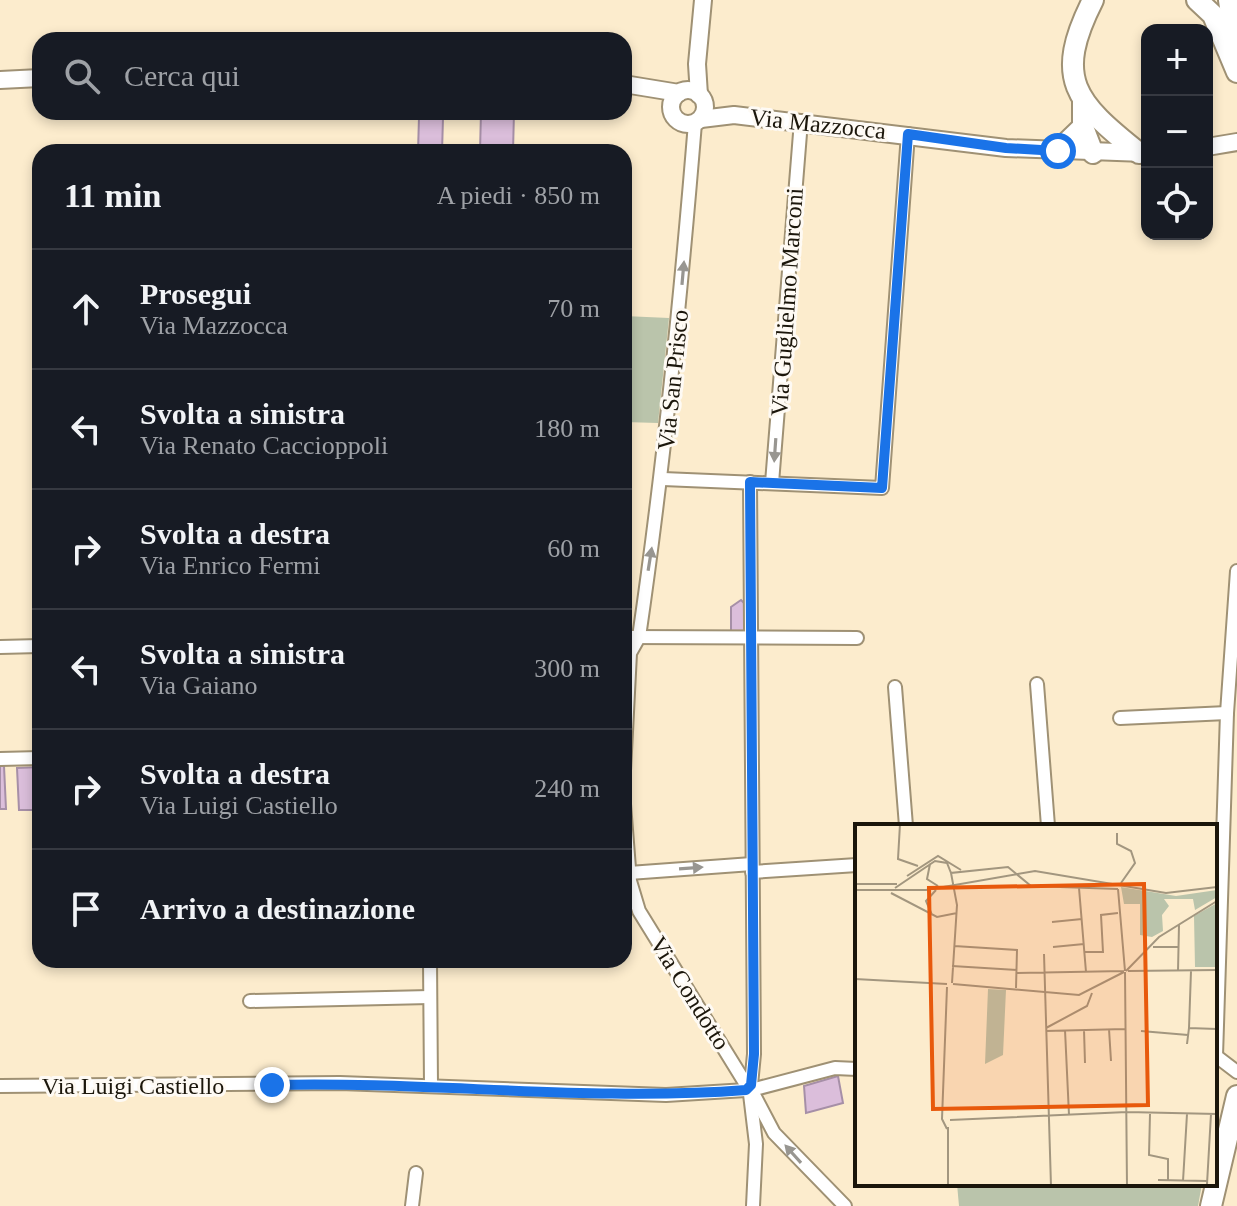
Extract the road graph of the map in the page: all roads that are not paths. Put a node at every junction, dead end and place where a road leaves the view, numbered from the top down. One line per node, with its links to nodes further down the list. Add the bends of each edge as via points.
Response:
1 (703, 0): 13 (street)
2 (1093, 0): 6 (highway)
3 (1105, 0): 6 (highway)
4 (1197, 0): 8 (highway, via 1213,15)
5 (1229, 0): 7 (highway)
6 (1083, 19): 18 (highway, via 1073,43 1072,73)
7 (1237, 58)
8 (1237, 72)
9 (4, 76): 10 (street)
10 (32, 78)
11 (632, 86): 12 (street, Via Mazzocca)
12 (643, 89): 13 (street, Via Mazzocca); 14 (street)
13 (692, 95): 14 (street, via 672,102); 15 (street, Via Mazzocca); 16 (street)
14 (672, 113): 16 (street, via 681,123)
15 (734, 115): 16 (street, Via Mazzocca); 17 (street, Via Mazzocca)
16 (698, 121): 26 (street, Via San Prisco, one-way to 16)
17 (801, 121): 19 (street, Via Mazzocca); 28 (street, Via Guglielmo Marconi, one-way to 28)
18 (1092, 125): 22 (highway); 23 (highway); 24 (highway)
19 (908, 134): 22 (street, Via Mazzocca); 28 (street, via 882,488)
20 (1237, 142): 21 (street)
21 (1213, 146)
22 (1058, 151): 24 (street, Via Mazzocca)
23 (1141, 152)
24 (1093, 153): 25 (street, Via Mazzocca)
25 (1141, 153)
26 (663, 479): 27 (street); 31 (street, Via San Prisco, one-way to 26)
27 (750, 482): 28 (street); 32 (street)
28 (772, 483)
29 (1237, 571): 39 (street)
30 (632, 637): 31 (street)
31 (639, 637): 32 (street); 36 (street)
32 (750, 637): 33 (street); 47 (street)
33 (857, 638)
34 (32, 646): 35 (street)
35 (0, 647)
36 (632, 649)
37 (1037, 684): 44 (street)
38 (895, 687): 43 (street)
39 (1227, 713): 40 (street); 45 (street)
40 (1120, 718)
41 (32, 758): 42 (street)
42 (0, 759)
43 (906, 824)
44 (1048, 824)
45 (1220, 840): 50 (street)
46 (855, 865): 47 (street)
47 (752, 868): 48 (street, one-way to 47); 59 (street)
48 (632, 873)
49 (632, 905): 59 (street, Via Condotto)
50 (1217, 955)
51 (430, 968): 52 (street)
52 (430, 997): 53 (street); 57 (street)
53 (250, 1001)
54 (1217, 1058): 56 (street)
55 (855, 1069): 59 (street, Via Luigi Castiello, via 835,1068)
56 (1237, 1072)
57 (431, 1085): 58 (street, Via Luigi Castiello); 59 (street, Via Luigi Castiello, via 666,1095)
58 (0, 1086)
59 (750, 1089): 65 (street, via 756,1144); 66 (street, Via Condotto, one-way to 59, via 774,1133)
60 (1237, 1098): 62 (highway)
61 (416, 1173): 64 (street)
62 (1217, 1181)
63 (1216, 1186): 67 (highway)
64 (412, 1206)
65 (753, 1206)
66 (845, 1206)
67 (1211, 1206)

